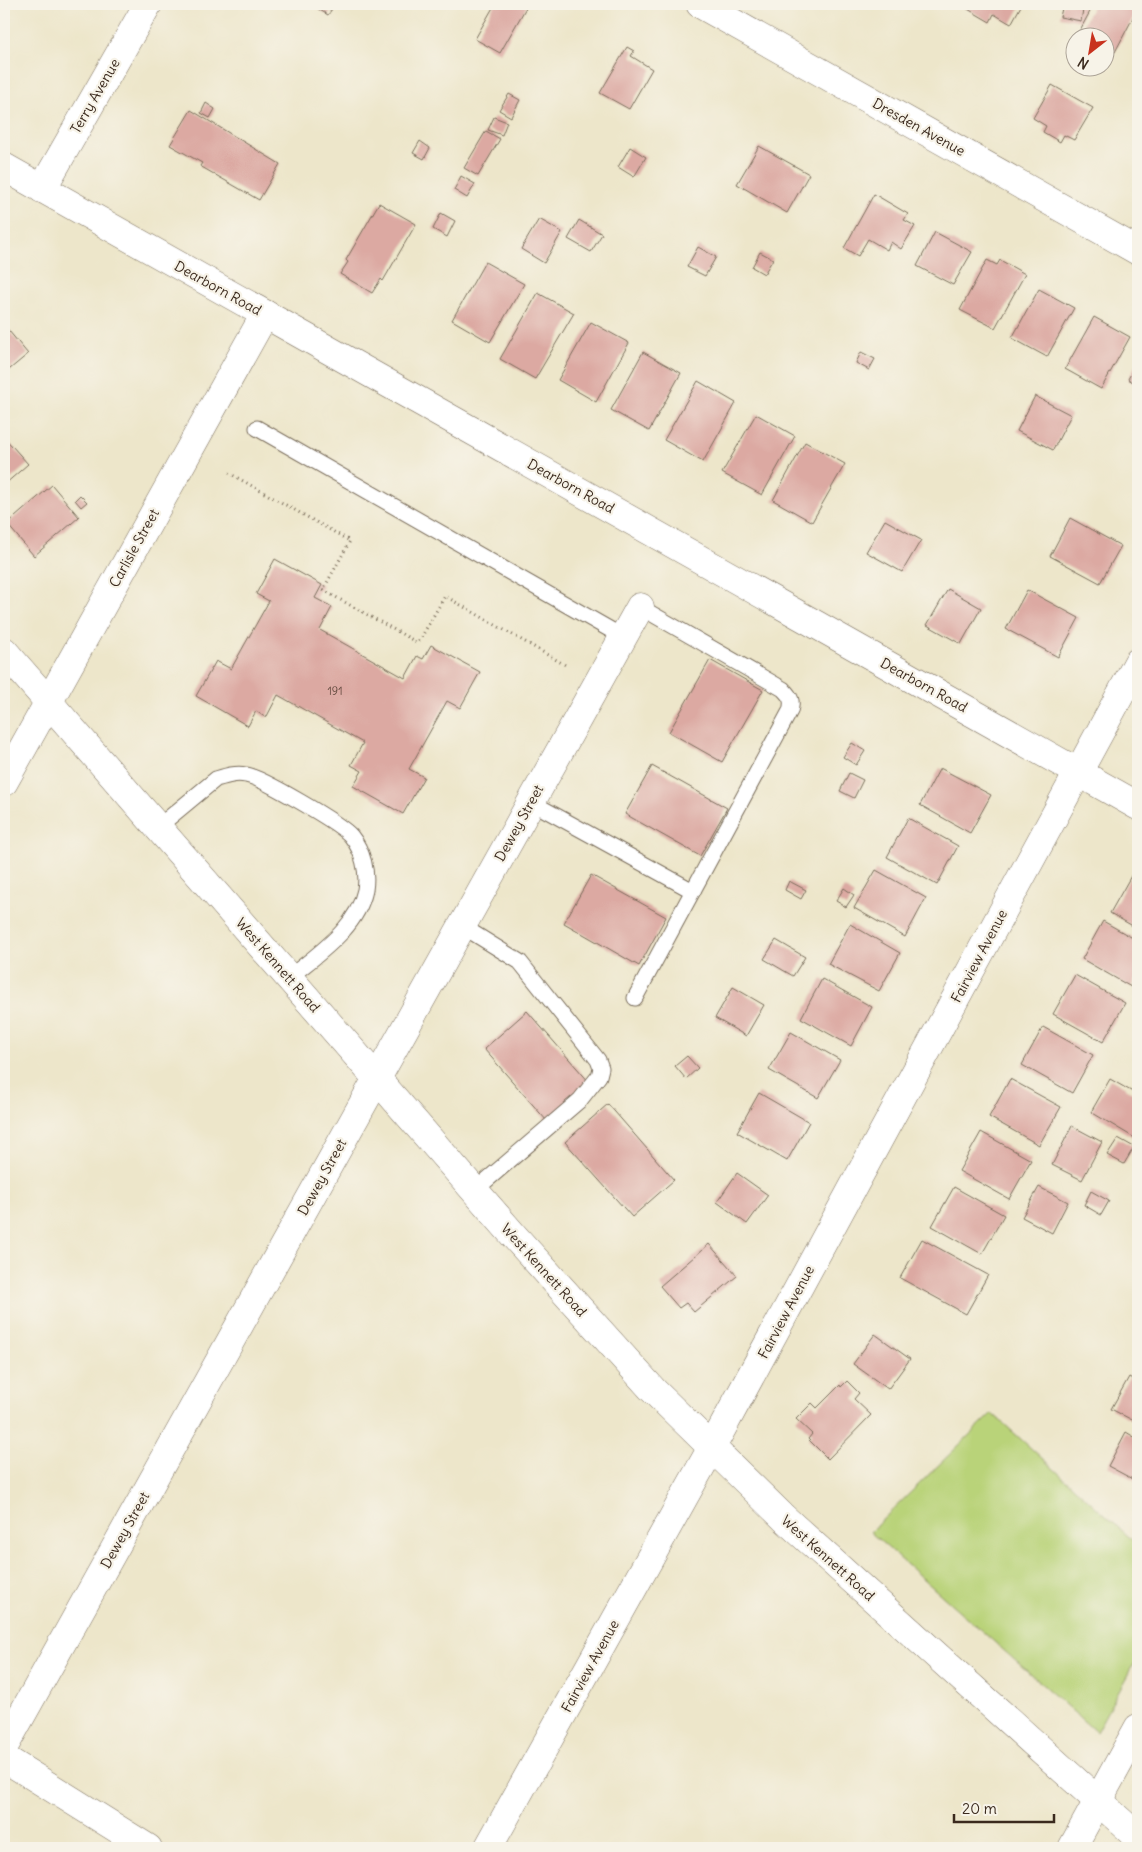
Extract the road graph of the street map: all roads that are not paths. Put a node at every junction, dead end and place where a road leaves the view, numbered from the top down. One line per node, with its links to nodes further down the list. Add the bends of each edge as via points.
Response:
1 (148, 4): 4 (street, Terry Avenue)
2 (700, 4): 5 (street, Dresden Avenue)
3 (4, 167): 4 (street, Dearborn Road)
4 (42, 188): 6 (street, Dearborn Road)
5 (1138, 251)
6 (265, 314): 12 (street, Carlisle Street); 13 (street, Dearborn Road)
7 (257, 428): 9 (lane)
8 (640, 607): 9 (street, Dewey Street); 18 (lane, via 783,689 792,704)
9 (623, 637): 15 (street, Dewey Street)
10 (4, 651): 12 (street, West Kennett Road)
11 (1138, 662): 13 (street, Fairview Avenue)
12 (49, 702): 14 (street, Carlisle Street); 17 (street, West Kennett Road)
13 (1078, 772): 16 (street, Dearborn Road); 24 (street, Fairview Avenue)
14 (4, 782)
15 (531, 802): 18 (lane); 19 (street, Dewey Street)
16 (1138, 806)
17 (158, 827): 20 (street, West Kennett Road); 20 (lane, via 216,779 241,775 264,783 337,824 350,836 363,859 366,873 360,907 345,928)
18 (693, 891): 21 (lane)
19 (462, 926): 22 (street, Dewey Street); 23 (lane, via 520,962 601,1068 599,1076 580,1100)
20 (289, 978): 22 (street, West Kennett Road)
21 (635, 998)
22 (377, 1079): 23 (street, West Kennett Road); 26 (street, Dewey Street)
23 (474, 1191): 24 (street, West Kennett Road, via 603,1336)
24 (711, 1449): 28 (street, West Kennett Road); 31 (street, Fairview Avenue)
25 (1138, 1728): 28 (street)
26 (4, 1747)
27 (4, 1758): 30 (street)
28 (1098, 1801): 29 (street, West Kennett Road); 32 (street)
29 (1138, 1837)
30 (148, 1848)
31 (488, 1848)
32 (1072, 1848)

